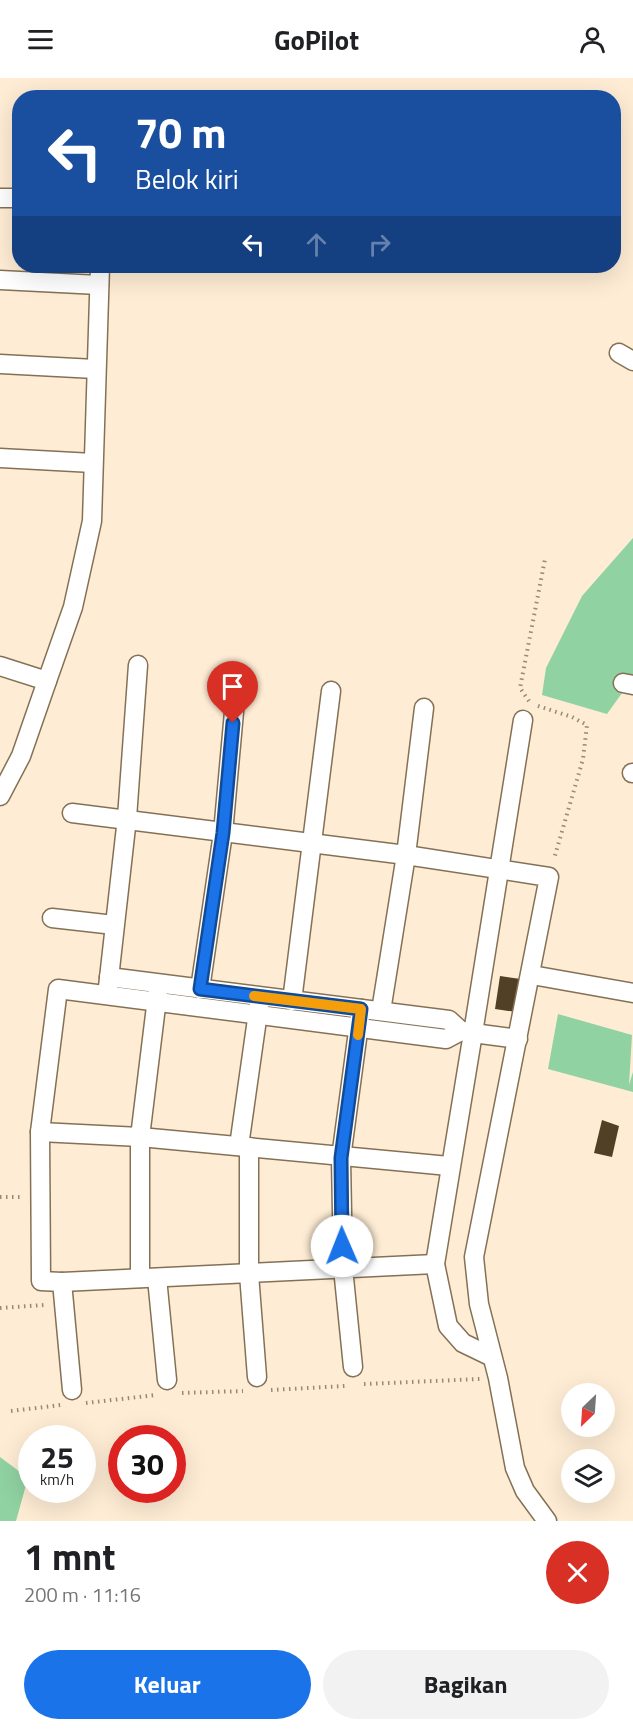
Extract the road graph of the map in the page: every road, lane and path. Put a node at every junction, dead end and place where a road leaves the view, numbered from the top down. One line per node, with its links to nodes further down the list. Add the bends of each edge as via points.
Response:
1 (100, 273): 3 (street)
2 (0, 280): 3 (street)
3 (99, 285): 5 (street)
4 (0, 364): 5 (street)
5 (95, 369): 7 (street)
6 (0, 458): 7 (street)
7 (93, 463): 12 (street, via 92,521 73,607)
8 (545, 559): 23 (path, via 520,688 536,706 587,725 583,759)
9 (138, 665): 18 (street)
10 (0, 666): 12 (street)
11 (237, 679): 19 (street)
12 (47, 681): 16 (street, via 21,756)
13 (331, 691): 20 (street)
14 (424, 708): 21 (street)
15 (523, 720): 22 (street)
16 (0, 796)
17 (72, 813): 18 (street)
18 (127, 818): 19 (street); 25 (street)
19 (223, 833): 20 (street); 28 (street)
20 (314, 843): 21 (street); 31 (street)
21 (406, 855): 22 (street); 34 (street)
22 (501, 868): 23 (street); 36 (street)
23 (549, 877): 26 (street)
24 (52, 918): 25 (street)
25 (114, 926): 27 (street)
26 (532, 975): 30 (street); 37 (street)
27 (108, 986): 29 (street); 38 (street, via 58,989)
28 (200, 989): 29 (street); 32 (street)
29 (157, 992): 32 (street); 39 (street)
30 (633, 993)
31 (292, 1001): 32 (street); 33 (street)
32 (259, 1006): 35 (street); 40 (street)
33 (361, 1009): 34 (street); 35 (street)
34 (381, 1011): 36 (street, via 449,1020)
35 (359, 1027): 36 (street, via 446,1039); 41 (street)
36 (467, 1032): 37 (street); 42 (street)
37 (518, 1039): 50 (street, via 474,1257 479,1304)
38 (40, 1132): 39 (street); 47 (street, via 41,1281)
39 (140, 1137): 40 (street); 46 (street)
40 (244, 1146): 41 (street); 45 (street)
41 (341, 1158): 42 (street); 44 (street)
42 (449, 1166): 43 (street)
43 (435, 1263): 44 (street); 50 (street, via 448,1326 463,1343)
44 (343, 1268): 45 (street); 51 (street)
45 (249, 1274): 46 (street); 52 (street)
46 (149, 1278): 47 (street); 53 (street)
47 (62, 1282): 48 (street)
48 (64, 1303): 49 (path); 54 (street)
49 (0, 1308)
50 (492, 1357): 55 (street, via 515,1468 525,1491)
51 (353, 1367)
52 (257, 1377)
53 (167, 1380)
54 (72, 1390)
55 (547, 1521)

